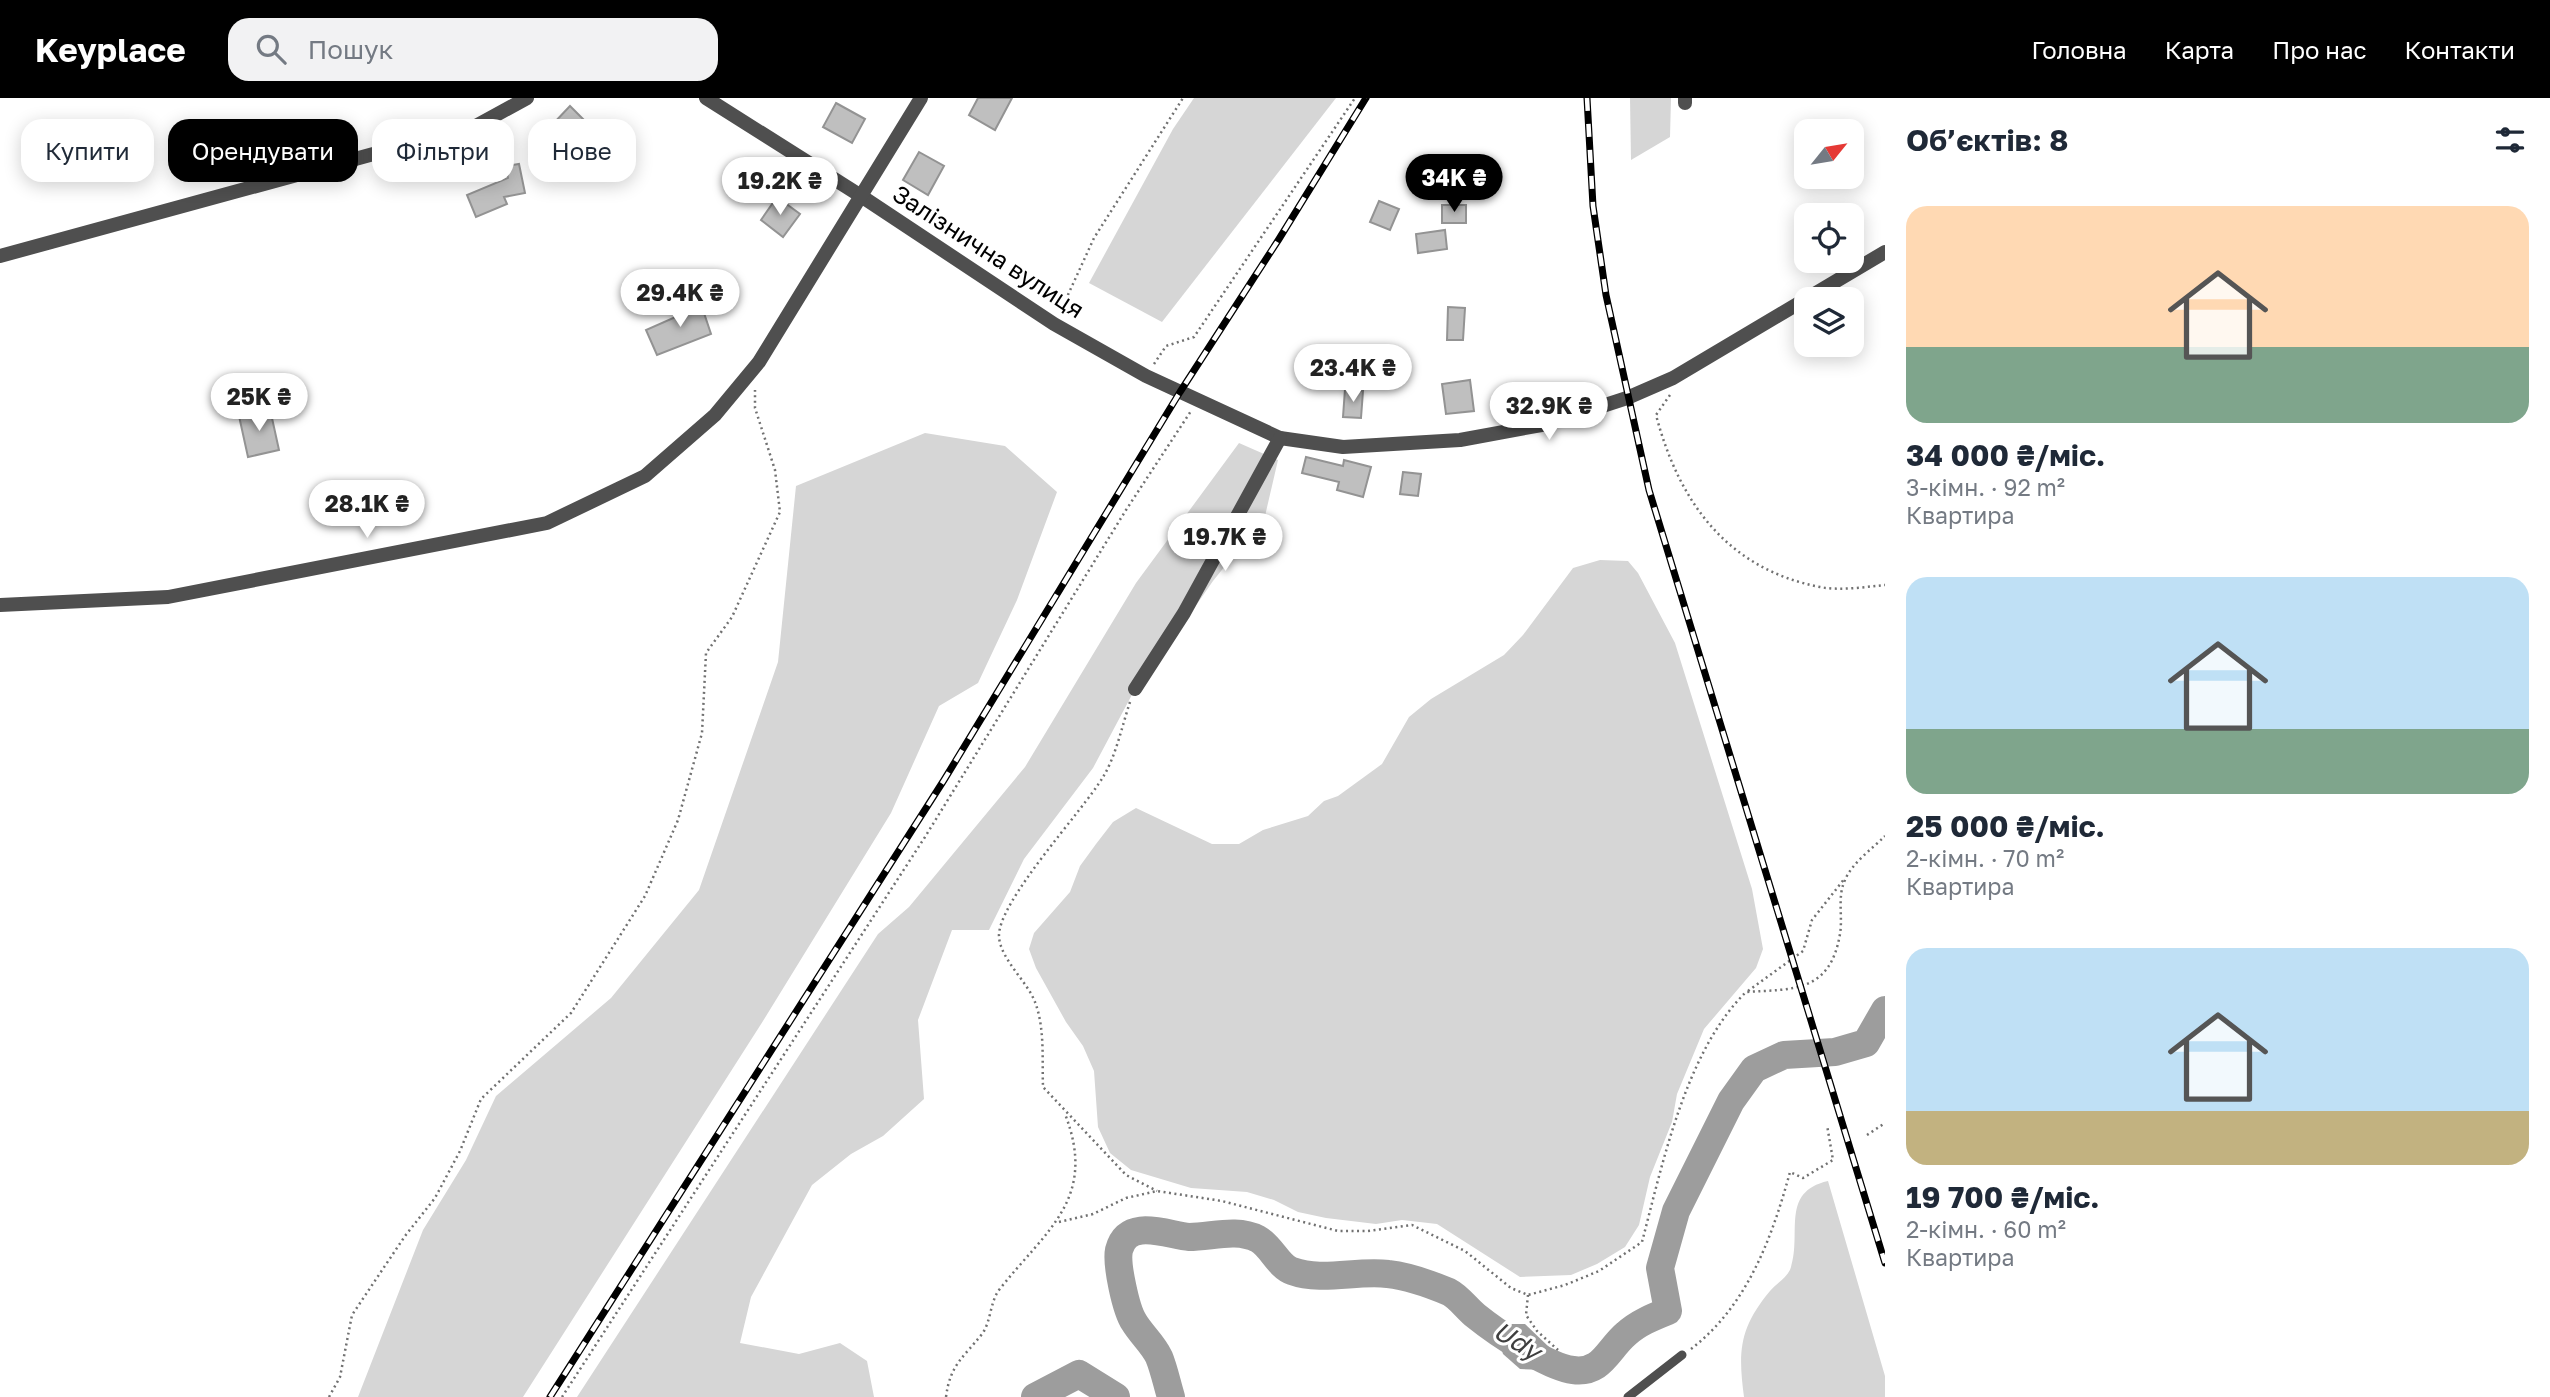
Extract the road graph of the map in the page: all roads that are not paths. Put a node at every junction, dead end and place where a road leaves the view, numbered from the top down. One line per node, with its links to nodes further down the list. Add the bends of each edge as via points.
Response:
1 (527, 98): 6 (street, via 476,126)
2 (706, 98): 4 (street, Залізнична вулиця)
3 (921, 98): 4 (street)
4 (862, 196): 7 (street, Залізнична вулиця, via 1054,324 1146,376); 8 (street, via 759,362 715,415 645,476 547,523 169,597)
5 (1885, 252): 7 (street, Залізнична вулиця, via 1673,378 1547,424 1460,440 1343,447)
6 (0, 256)
7 (1280, 438): 9 (street, via 1184,613)
8 (0, 605)
9 (1135, 689)
10 (1682, 1355): 11 (lane)
11 (1628, 1397)

